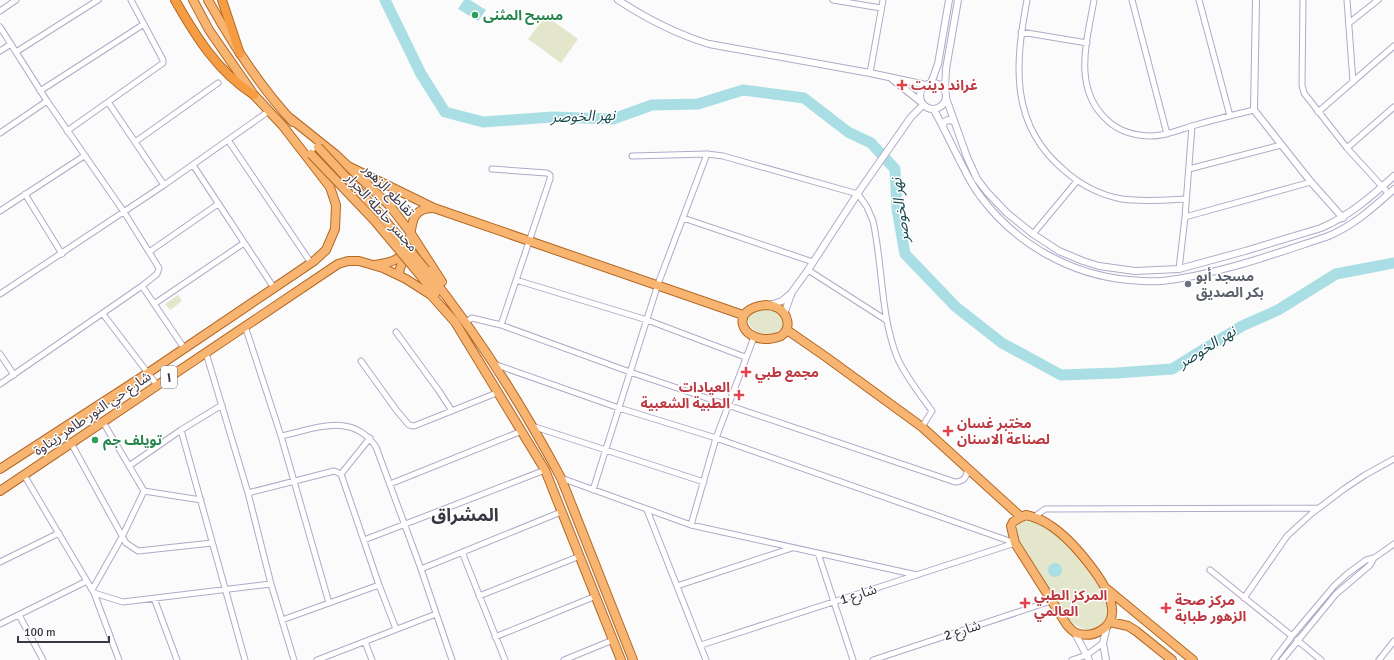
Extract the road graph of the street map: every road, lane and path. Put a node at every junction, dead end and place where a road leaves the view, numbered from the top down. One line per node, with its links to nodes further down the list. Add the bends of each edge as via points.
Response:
1 (16, 0): 22 (street)
2 (98, 0): 31 (street)
3 (132, 0): 24 (street)
4 (175, 0): 40 (highway, via 212,59)
5 (193, 0): 40 (main road, via 209,30)
6 (208, 0): 32 (main road)
7 (222, 0): 32 (highway)
8 (618, 0): 33 (street, via 663,27 709,44)
9 (833, 0): 21 (street)
10 (883, 0): 21 (street)
11 (949, 0): 37 (street, via 938,64)
12 (958, 0): 38 (street, via 946,69)
13 (1027, 0): 26 (street)
14 (1094, 0): 27 (street)
15 (1132, 0): 58 (street)
16 (1199, 0): 50 (street)
17 (1256, 0): 47 (street)
18 (1303, 0): 49 (street, via 1302,84 1304,93)
19 (1347, 0): 23 (street)
20 (1378, 0): 23 (street)
21 (881, 8): 33 (street)
22 (0, 10)
23 (1349, 23): 35 (street)
24 (144, 24): 39 (street); 43 (street, via 163,63)
25 (0, 27): 28 (street)
26 (1021, 32): 27 (street); 73 (street, via 1018,77 1028,120 1044,150)
27 (1087, 43): 58 (street, via 1084,73 1086,88 1100,114 1110,124 1123,131 1152,136)
28 (11, 44): 30 (street); 31 (street)
29 (1394, 46): 35 (street)
30 (0, 51)
31 (16, 52): 39 (street)
32 (240, 54): 51 (main road)
33 (870, 73): 34 (street)
34 (891, 78): 37 (street); 44 (street)
35 (1352, 82): 49 (street)
36 (218, 83): 60 (street)
37 (928, 84): 38 (street, via 939,84); 44 (street, via 920,94)
38 (945, 90): 41 (street)
39 (40, 91): 42 (street)
40 (254, 95): 48 (main road)
41 (946, 98): 46 (street, via 941,107); 52 (street)
42 (47, 101): 56 (street); 57 (street)
43 (108, 102): 56 (street); 60 (street)
44 (922, 104): 46 (street); 79 (street)
45 (1394, 107): 62 (street)
46 (934, 110): 55 (street)
47 (1254, 110): 50 (street); 61 (street)
48 (269, 111): 53 (main road); 59 (street)
49 (1318, 112): 62 (street)
50 (1230, 116): 54 (street)
51 (290, 118): 63 (main road, تقاطع الزهور); 104 (main road, مجسر حاملة الجرار, bridge, via 380,213)
52 (954, 121): 55 (street, via 944,122); 91 (street, via 967,157 987,192 1007,213)
53 (283, 126): 71 (main road); 104 (main road, مجسر حاملة الجرار, bridge)
54 (1192, 126): 58 (street); 70 (street)
55 (943, 127): 99 (street, via 971,184 990,209 1027,242 1070,266 1111,279 1160,282 1188,278)
56 (67, 130): 65 (street)
57 (0, 132)
58 (1167, 134)
59 (228, 140): 67 (street); 100 (street)
60 (135, 142): 75 (street)
61 (1281, 145): 70 (street); 74 (street)
62 (1347, 148): 77 (street)
63 (335, 154): 68 (main road, تقاطع الزهور); 71 (main road, via 333,165)
64 (707, 154): 66 (street); 79 (street, via 740,160); 88 (street)
65 (84, 156): 80 (street); 86 (street)
66 (632, 156)
67 (193, 165): 75 (street); 83 (street)
68 (348, 166): 76 (main road, via 338,167 332,172); 84 (main road); 90 (main road, تقاطع الزهور, via 390,206)
69 (492, 169): 92 (street, via 550,175)
70 (1189, 169): 82 (street)
71 (319, 172): 76 (main road)
72 (1394, 176): 77 (street)
73 (1077, 181): 82 (street, via 1100,193 1122,199); 91 (street)
74 (1311, 182): 87 (street); 89 (street)
75 (164, 185): 86 (street)
76 (330, 187): 100 (main road, شارع حي النور طاهر زيناوة, via 336,205 335,228 326,250)
77 (1382, 187): 81 (street); 89 (street)
78 (1394, 189): 81 (street)
79 (859, 192): 98 (street); 119 (street, via 871,213 875,231)
80 (25, 194): 85 (street); 96 (street)
81 (1389, 194): 99 (street, via 1336,233)
82 (1186, 199): 87 (street)
83 (218, 204): 93 (street); 95 (street)
84 (434, 208): 90 (main road, via 425,209 417,215); 92 (main road)
85 (0, 211)
86 (124, 212): 95 (street); 96 (street)
87 (1185, 216): 102 (street)
88 (683, 218): 98 (street); 107 (street)
89 (1343, 218): 94 (street, via 1321,228)
90 (410, 232): 97 (main road, تقاطع الزهور); 101 (main road, via 410,241 404,253 395,260)
91 (1033, 234): 102 (street, via 1066,254 1099,266 1135,272)
92 (529, 241): 106 (street); 107 (main road)
93 (244, 243): 109 (street); 112 (street)
94 (1245, 251): 99 (street); 102 (street)
95 (149, 252): 108 (street, via 159,271)
96 (62, 254): 111 (street)
97 (424, 254): 105 (main road, via 416,253 408,257 400,268); 117 (main road, تقاطع الزهور)
98 (813, 262): 103 (street)
99 (1248, 262)
100 (311, 263): 109 (main road, شارع حي النور طاهر زيناوة)
101 (375, 265): 105 (main road); 122 (main road, شارع حي النور طاهر زيناوة / ١, via 359,261 338,264)
102 (1179, 269)
103 (808, 270): 110 (street); 119 (street)
104 (423, 272): 117 (main road, مجسر حاملة الجرار); 120 (main road, مجسر حاملة الجرار)
105 (399, 275): 120 (main road, via 431,295)
106 (516, 280): 118 (street); 121 (street)
107 (658, 284): 116 (main road); 118 (street)
108 (142, 286): 112 (street); 114 (street)
109 (274, 288): 126 (main road, شارع حي النور طاهر زيناوة)
110 (792, 292): 113 (street, via 782,301); 115 (street)
111 (0, 294)
112 (154, 304): 126 (street)
113 (770, 305): 115 (main road, via 777,307); 116 (main road, via 753,308)
114 (103, 314): 132 (street); 134 (street)
115 (784, 314): 123 (main road, via 788,323)
116 (743, 315): 125 (main road, via 743,325)
117 (464, 319): 121 (street, via 472,318); 131 (main road)
118 (647, 320): 129 (street); 133 (street)
119 (886, 320): 144 (street, via 897,358 932,411)
120 (456, 322): 137 (main road)
121 (501, 325): 133 (street)
122 (245, 326): 127 (main road, شارع حي النور طاهر زيناوة / ١); 147 (street)
123 (786, 330): 125 (main road, via 777,338); 144 (main road)
124 (396, 332): 141 (street)
125 (754, 337): 129 (street)
126 (184, 348): 132 (main road, شارع حي النور طاهر زيناوة)
127 (206, 353): 136 (main road, شارع حي النور طاهر زيناوة / ١); 138 (street)
128 (0, 354): 134 (street)
129 (745, 357): 139 (street)
130 (361, 360): 141 (street, via 409,426)
131 (494, 364): 140 (street); 143 (main road)
132 (148, 372): 136 (street); 153 (main road, شارع حي النور طاهر زيناوة)
133 (630, 372): 139 (street); 140 (street)
134 (14, 375): 135 (street)
135 (0, 384)
136 (157, 385): 142 (main road, شارع حي النور طاهر زيناوة / ١)
137 (499, 392): 141 (street); 146 (main road)
138 (222, 405): 145 (street); 166 (street)
139 (728, 405): 149 (street); 155 (street, via 955,482 965,477)
140 (619, 408): 149 (street); 151 (street)
141 (452, 411)
142 (103, 422): 150 (main road, شارع حي النور طاهر زيناوة / ١); 154 (street)
143 (532, 425): 151 (street); 159 (main road)
144 (922, 427): 155 (main road)
145 (181, 430): 154 (street); 167 (street)
146 (522, 431): 156 (main road); 162 (street)
147 (281, 436): 148 (street, via 338,424 354,428); 160 (street)
148 (370, 438): 157 (street); 162 (street)
149 (716, 438): 161 (street); 179 (street)
150 (71, 443): 158 (main road, شارع حي النور طاهر زيناوة / ١); 176 (street)
151 (605, 450): 161 (street); 163 (street)
152 (1394, 459): 168 (street, via 1365,475)
153 (1, 466)
154 (129, 466): 165 (street)
155 (966, 466): 171 (main road)
156 (545, 470): 170 (main road); 173 (street)
157 (341, 474): 160 (street, via 334,471); 177 (street)
158 (24, 475): 164 (main road, شارع حي النور طاهر زيناوة / ١); 175 (street)
159 (561, 478): 163 (street); 231 (main road)
160 (294, 481): 166 (street); 203 (street)
161 (704, 482): 174 (street)
162 (390, 484): 173 (street)
163 (593, 490): 169 (street)
164 (0, 491)
165 (144, 491): 167 (street); 176 (street)
166 (248, 493): 191 (street)
167 (201, 500): 178 (street)
168 (1319, 508): 172 (street, via 1045,509); 200 (street, via 1287,536)
169 (647, 510): 174 (street); 193 (street)
170 (561, 512): 182 (street); 184 (main road)
171 (1021, 517): 172 (main road); 179 (main road, via 1011,526)
172 (1034, 517): 194 (main road, via 1062,534 1085,559)
173 (406, 525): 177 (street); 187 (street)
174 (690, 525): 181 (street)
175 (59, 533): 186 (street); 190 (street)
176 (122, 536): 178 (street, via 138,551); 196 (street)
177 (364, 540): 192 (street)
178 (212, 543): 195 (street)
179 (1015, 543): 189 (street, شارع 1); 201 (main road)
180 (1394, 544): 185 (street)
181 (794, 548): 183 (street); 193 (street)
182 (462, 552): 187 (street); 197 (street)
183 (818, 553): 189 (street); 202 (street)
184 (580, 556): 197 (street); 198 (main road)
185 (1374, 558): 211 (street, via 1366,560 1334,586); 214 (street, via 1370,565 1336,594)
186 (0, 562)
187 (421, 569): 204 (street)
188 (1210, 570): 200 (street)
189 (917, 575): 202 (street, شارع 1)
190 (87, 581): 196 (street); 205 (street)
191 (271, 584): 195 (street); 206 (street)
192 (379, 585): 203 (street); 209 (street)
193 (677, 586): 218 (street)
194 (1106, 588): 208 (main road, via 1112,606); 238 (main road)
195 (225, 589): 199 (street); 223 (street)
196 (93, 591): 199 (street, via 123,602); 221 (street)
197 (479, 596): 212 (street)
198 (596, 596): 212 (street); 213 (main road)
199 (154, 598): 222 (street)
200 (1244, 598): 211 (street)
201 (1051, 601): 210 (main road); 234 (street, شارع 2)
202 (834, 602): 218 (street, شارع 1); 233 (street)
203 (329, 603): 206 (street)
204 (436, 614): 209 (street); 227 (street)
205 (19, 615): 207 (street); 220 (street)
206 (282, 620): 224 (street)
207 (0, 624)
208 (1108, 624): 210 (main road, via 1096,634); 217 (street); 237 (main road, via 1128,626)
209 (396, 629): 216 (street)
210 (1075, 633): 219 (street)
211 (1292, 636): 239 (street)
212 (495, 638): 228 (street)
213 (613, 640): 229 (street); 230 (main road)
214 (1297, 640): 240 (street); 241 (street)
215 (1394, 641): 242 (street)
216 (364, 642): 225 (street); 226 (street)
217 (1103, 643): 219 (street); 236 (street)
218 (701, 645): 232 (street)
219 (1088, 657): 235 (street)
220 (43, 660)
221 (119, 660)
222 (177, 660)
223 (245, 660)
224 (294, 660)
225 (317, 660)
226 (372, 660)
227 (450, 660)
228 (505, 660)
229 (565, 660)
230 (621, 660)
231 (633, 660)
232 (706, 660)
233 (853, 660)
234 (874, 660)
235 (1072, 660)
236 (1106, 660)
237 (1172, 660)
238 (1193, 660)
239 (1274, 660)
240 (1282, 660)
241 (1321, 660)
242 (1379, 660)

